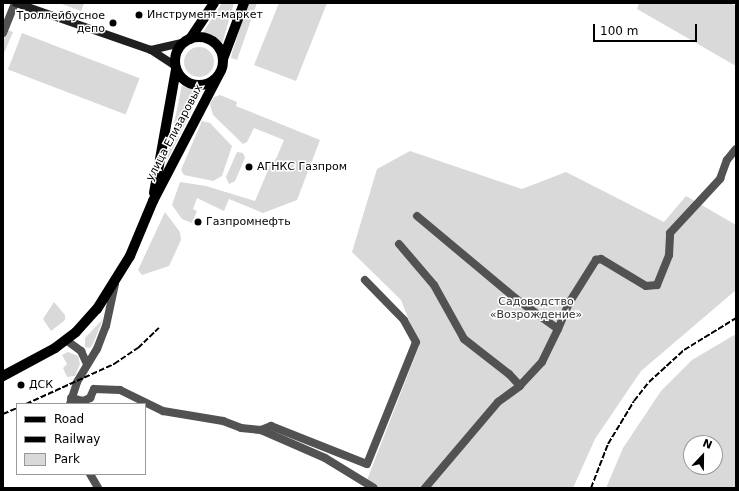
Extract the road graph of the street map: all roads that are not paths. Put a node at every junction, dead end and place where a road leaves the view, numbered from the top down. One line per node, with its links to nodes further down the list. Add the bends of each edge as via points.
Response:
1 (16, 3): 4 (street); 6 (main road)
2 (214, 3): 5 (main road)
3 (244, 3): 7 (main road)
4 (3, 33)
5 (188, 40): 6 (main road); 7 (main road, via 204,38 211,41); 8 (main road, via 176,52)
6 (151, 50): 8 (main road)
7 (223, 59): 9 (main road)
8 (176, 67): 9 (main road, via 185,80 192,84 206,84); 11 (main road, улица Елизаровых)
9 (218, 76): 11 (main road, улица Елизаровых)
10 (736, 149): 16 (street, via 720,178 670,233 669,255 657,285 646,286 601,259 596,260 569,303)
11 (153, 201): 15 (main road, улица Елизаровых)
12 (417, 216): 16 (street, via 515,298)
13 (399, 244): 20 (street, via 434,285 464,339 509,374)
14 (366, 280): 24 (street, via 404,320 416,342 370,462 364,465 271,426)
15 (115, 284): 17 (main road, улица Елизаровых, via 85,322); 18 (street, via 106,326)
16 (558, 329): 20 (street, via 542,362)
17 (66, 340): 18 (street, via 81,351); 19 (main road, улица Елизаровых)
18 (87, 364): 21 (street)
19 (3, 376)
20 (520, 386): 28 (street, via 498,402)
21 (71, 401): 22 (street, via 90,398 94,389 113,388)
22 (146, 403)
23 (146, 403): 24 (street, via 163,411)
24 (261, 430): 27 (street, via 325,458)
25 (91, 475): 26 (street)
26 (98, 488)
27 (374, 488)
28 (424, 488)

